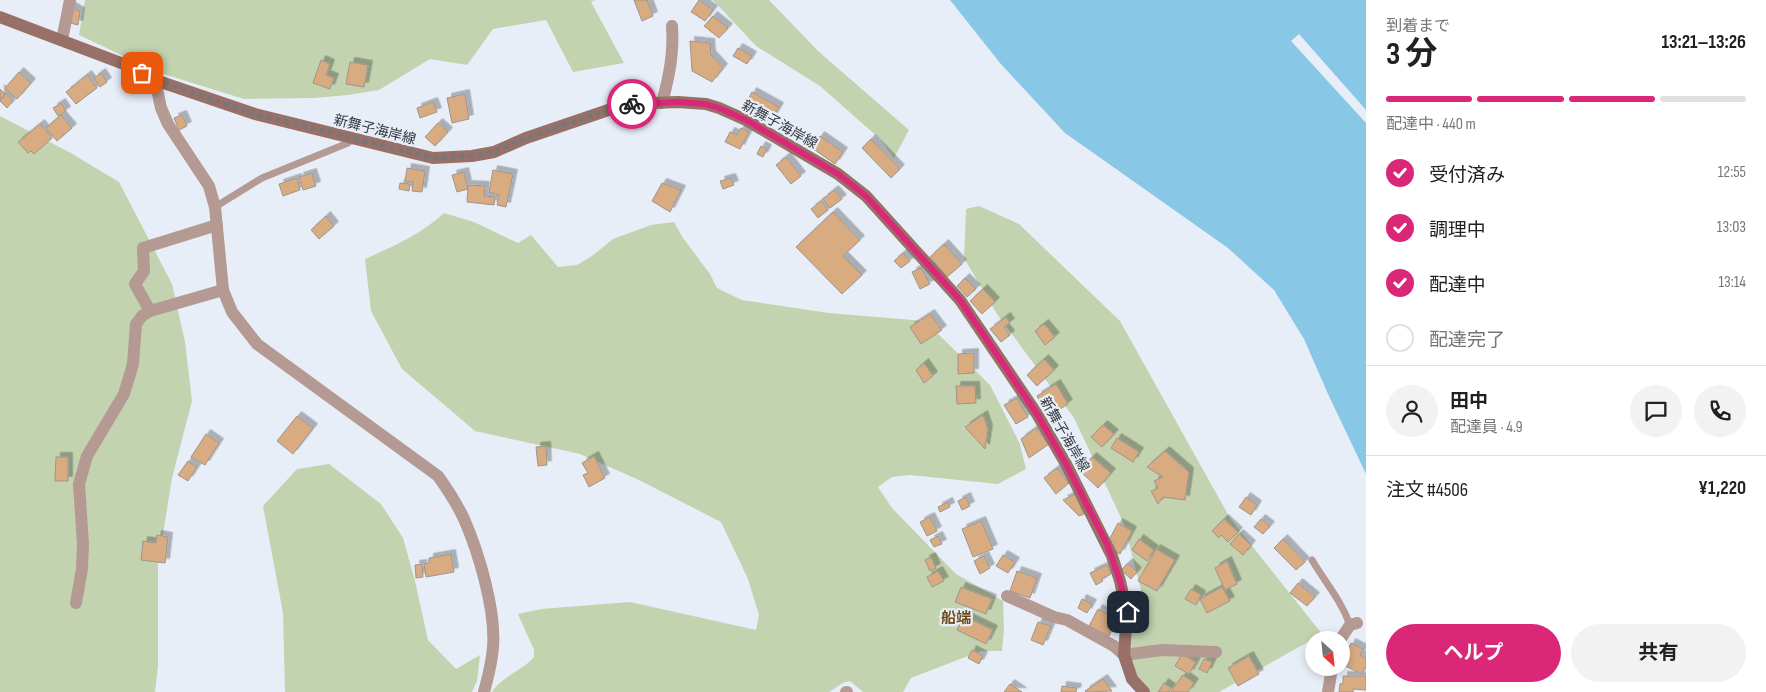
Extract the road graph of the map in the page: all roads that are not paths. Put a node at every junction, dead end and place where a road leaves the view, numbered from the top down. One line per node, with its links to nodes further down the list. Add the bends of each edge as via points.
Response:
1 (70, 0): 4 (street)
2 (0, 17): 4 (main road, 新舞子海岸線)
3 (672, 26): 6 (street, via 670,76)
4 (62, 40): 5 (main road, 新舞子海岸線, via 129,66)
5 (155, 80): 7 (main road, 新舞子海岸線, via 255,114); 8 (street, via 168,124 209,186)
6 (662, 102): 7 (main road, 新舞子海岸線, via 626,104 494,152 472,156 433,158); 18 (main road, 新舞子海岸線, via 706,104 719,108 746,120 838,174 866,196 960,300 1037,414 1107,544 1128,612)
7 (353, 138): 8 (lane, via 348,144 262,178)
8 (215, 207): 9 (street)
9 (217, 225): 10 (street); 11 (street, via 143,248 144,271 135,284)
10 (223, 290): 11 (street); 20 (street, via 232,312 257,344 438,476 451,495 475,550 491,614 491,668)
11 (150, 311): 14 (street, via 136,324 133,364 124,394 87,456 79,484 83,544)
12 (1312, 560): 15 (lane)
13 (1007, 596): 18 (street, via 1067,620)
14 (76, 603)
15 (1353, 624): 16 (street)
16 (1347, 631)
17 (1216, 652): 18 (street, via 1162,650)
18 (1124, 655): 21 (main road, 新舞子海岸線, via 1132,679)
19 (1331, 676): 22 (street)
20 (484, 692)
21 (1144, 692)
22 (1328, 692)

